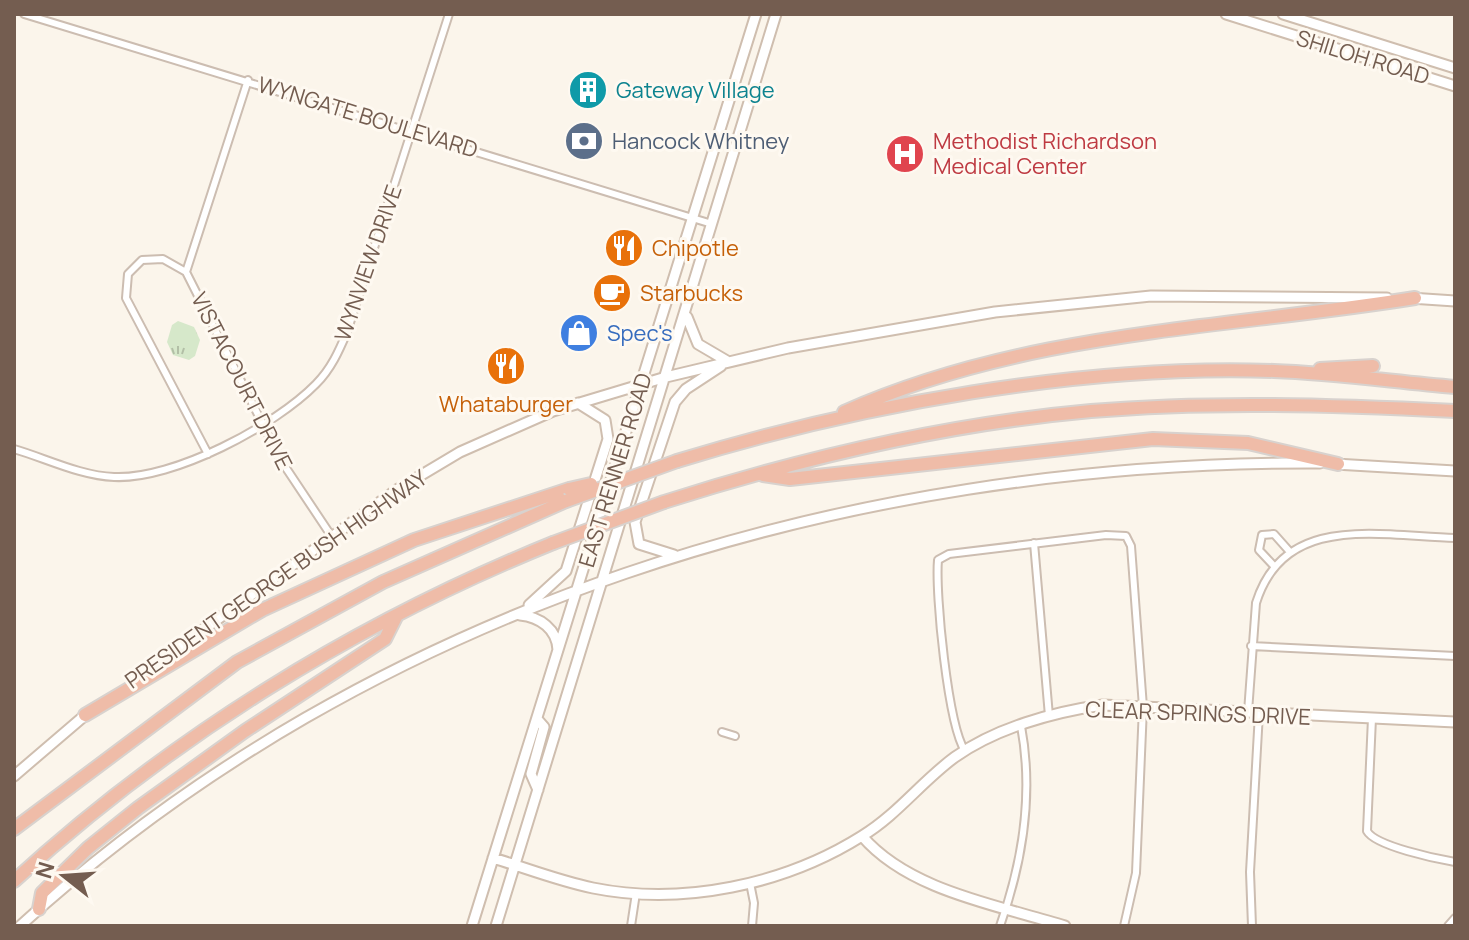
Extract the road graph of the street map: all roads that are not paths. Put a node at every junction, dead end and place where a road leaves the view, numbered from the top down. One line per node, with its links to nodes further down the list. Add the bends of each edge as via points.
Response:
1 (23, 14): 7 (street, WYNGATE BOULEVARD); 11 (street, WYNGATE BOULEVARD)
2 (449, 14): 14 (street, WYNVIEW DRIVE)
3 (757, 14): 8 (main road); 9 (main road, EAST RENNER ROAD)
4 (776, 14): 8 (main road, EAST RENNER ROAD)
5 (1226, 14): 12 (main road, SHILOH ROAD)
6 (1283, 14): 10 (main road, SHILOH ROAD)
7 (14, 17)
8 (771, 31): 13 (main road, EAST RENNER ROAD)
9 (741, 64): 13 (main road, via 750,71); 15 (main road, EAST RENNER ROAD)
10 (1455, 68)
11 (248, 80): 14 (street, WYNGATE BOULEVARD); 17 (street, VISTACOURT DRIVE)
12 (1455, 86)
13 (753, 89): 16 (main road, EAST RENNER ROAD)
14 (413, 131): 15 (street, WYNGATE BOULEVARD); 30 (street, WYNVIEW DRIVE, via 334,361 317,384)
15 (693, 218): 16 (street, WYNGATE BOULEVARD); 25 (main road, EAST RENNER ROAD)
16 (712, 224): 20 (main road, EAST RENNER ROAD)
17 (186, 272): 30 (street, VISTACOURT DRIVE); 32 (street, via 163,259 142,260 128,274 126,298)
18 (1415, 298): 19 (main road, PRESIDENT GEORGE BUSH HIGHWAY); 21 (main road, PRESIDENT GEORGE BUSH HIGHWAY, via 1236,294 1057,305 894,328); 29 (highway, via 1059,345 905,385)
19 (1455, 301)
20 (687, 312): 21 (main road, via 692,337 709,354); 24 (main road, EAST RENNER ROAD)
21 (727, 361): 24 (main road, PRESIDENT GEORGE BUSH HIGHWAY); 41 (main road, via 675,402 635,522 639,544)
22 (1373, 366): 23 (highway)
23 (1274, 371): 26 (highway); 29 (highway, via 1038,383)
24 (666, 377): 25 (main road, PRESIDENT GEORGE BUSH HIGHWAY); 43 (main road, EAST RENNER ROAD)
25 (641, 386): 27 (main road, PRESIDENT GEORGE BUSH HIGHWAY); 44 (main road, EAST RENNER ROAD)
26 (1455, 387)
27 (578, 403): 37 (main road, PRESIDENT GEORGE BUSH HIGHWAY, via 460,452); 46 (main road, via 605,420 608,439 566,571)
28 (1455, 411): 35 (highway, via 1257,405 1091,411 918,437)
29 (825, 421): 36 (highway, bridge)
30 (262, 424): 32 (street, WYNVIEW DRIVE); 37 (street, VISTACOURT DRIVE)
31 (14, 449): 32 (street, WYNVIEW DRIVE, via 112,477 164,471)
32 (208, 454)
33 (1338, 464): 34 (main road); 35 (highway, via 1248,443 1153,439 790,479); 41 (main road, via 1206,464 1000,482 772,529)
34 (1455, 471)
35 (756, 474): 45 (highway, bridge, via 553,543)
36 (568, 495): 53 (highway, via 414,540 262,610); 64 (highway, via 383,582 237,662)
37 (332, 537): 53 (main road, PRESIDENT GEORGE BUSH HIGHWAY)
38 (1455, 538): 40 (street, via 1340,534 1313,539)
39 (1034, 543): 50 (street, via 1126,536); 54 (street); 61 (street, via 938,560 950,706)
40 (1290, 552): 42 (street); 42 (street, via 1274,534 1262,535 1259,550)
41 (677, 555): 43 (main road)
42 (1274, 566): 47 (street, via 1261,585)
43 (605, 578): 44 (main road); 63 (main road, EAST RENNER ROAD)
44 (578, 590): 46 (main road); 48 (main road, EAST RENNER ROAD)
45 (397, 615): 69 (highway, via 194,737); 73 (highway, via 385,639 191,768 101,838 42,893)
46 (517, 615): 48 (main road, via 530,616 551,630); 73 (main road, via 389,671 249,751 96,860)
47 (1251, 646): 49 (street); 51 (street)
48 (558, 653): 56 (main road, EAST RENNER ROAD)
49 (1455, 656)
50 (1143, 707): 51 (main road, CLEAR SPRINGS DRIVE); 54 (main road, CLEAR SPRINGS DRIVE, via 1103,705); 82 (street, via 1136,865)
51 (1248, 712): 52 (main road, CLEAR SPRINGS DRIVE)
52 (1259, 713): 55 (main road, CLEAR SPRINGS DRIVE); 83 (street)
53 (85, 715): 62 (main road, PRESIDENT GEORGE BUSH HIGHWAY)
54 (1049, 716): 58 (main road, CLEAR SPRINGS DRIVE)
55 (1372, 718): 57 (main road, CLEAR SPRINGS DRIVE); 67 (street, via 1370,838)
56 (537, 719): 63 (main road, via 544,727 531,774); 66 (main road, EAST RENNER ROAD)
57 (1455, 722)
58 (1021, 726): 61 (main road, CLEAR SPRINGS DRIVE); 72 (street, via 1028,779 1024,836)
59 (722, 732): 60 (street)
60 (735, 736)
61 (965, 751): 65 (main road, CLEAR SPRINGS DRIVE)
62 (14, 776)
63 (538, 790): 68 (main road, EAST RENNER ROAD)
64 (14, 829)
65 (862, 836): 70 (main road, CLEAR SPRINGS DRIVE); 72 (main road, via 905,873)
66 (493, 858): 68 (main road, CLEAR SPRINGS DRIVE); 76 (main road, EAST RENNER ROAD)
67 (1455, 862)
68 (515, 865): 71 (main road, CLEAR SPRINGS DRIVE, via 590,887); 77 (main road, EAST RENNER ROAD)
69 (14, 881)
70 (750, 883): 71 (main road, CLEAR SPRINGS DRIVE, via 692,894); 79 (street)
71 (636, 893): 78 (street)
72 (1007, 907): 80 (street); 81 (main road)
73 (39, 909): 75 (main road)
74 (1455, 918): 84 (street)
75 (20, 926)
76 (472, 926)
77 (496, 926)
78 (631, 926)
79 (752, 926)
80 (1000, 926)
81 (1065, 926)
82 (1124, 926)
83 (1252, 926)
84 (1448, 926)

